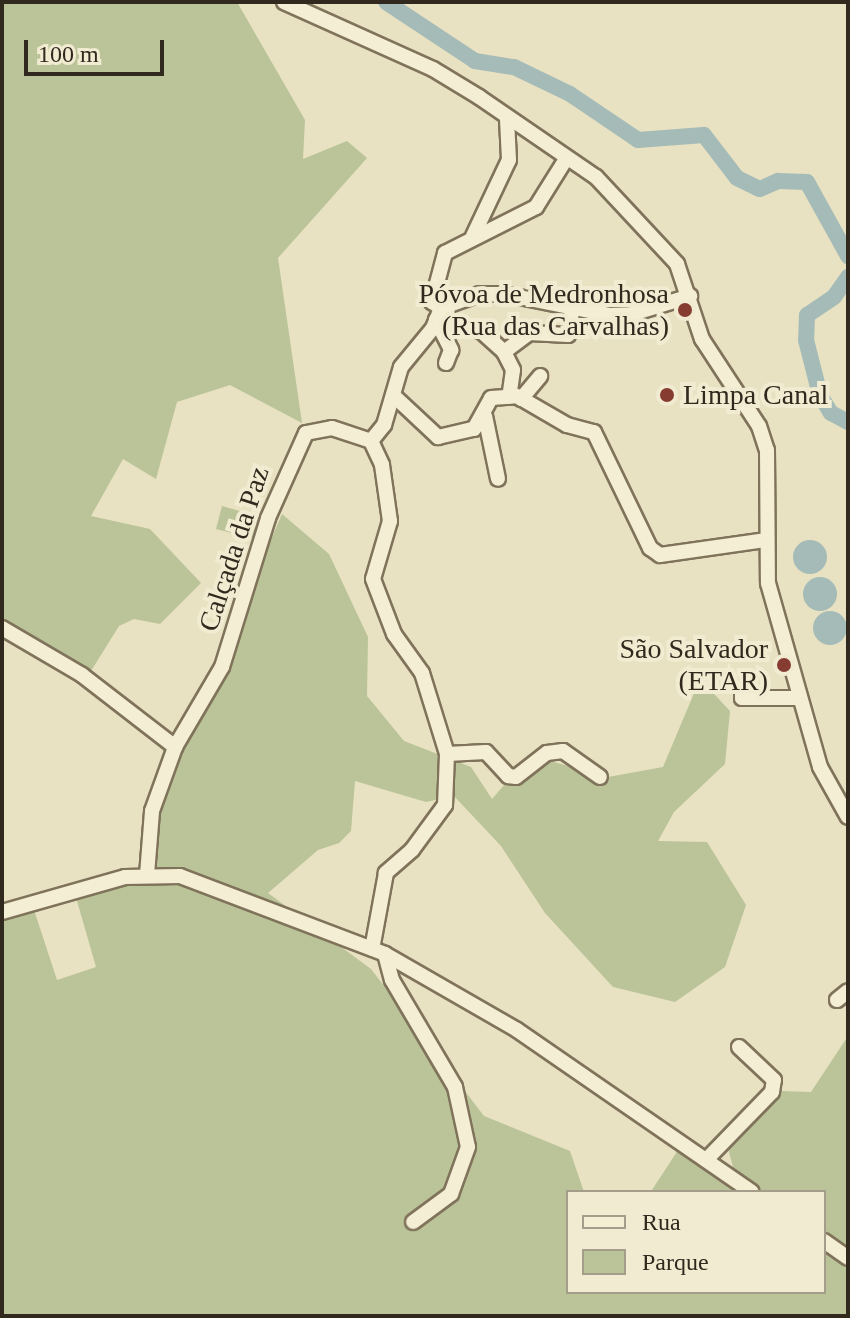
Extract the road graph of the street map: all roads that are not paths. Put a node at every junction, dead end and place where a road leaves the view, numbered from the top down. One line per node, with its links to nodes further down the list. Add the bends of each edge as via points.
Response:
1 (284, 2): 2 (street, via 437,71)
2 (507, 119): 3 (street); 4 (street, via 509,160)
3 (566, 159): 4 (street, via 536,207); 5 (street, via 596,177 640,219 677,264)
4 (473, 236): 7 (street, via 445,253 432,302)
5 (690, 296): 6 (street, via 632,314); 16 (street, via 702,339 759,426 767,450)
6 (573, 307): 7 (street, via 480,294); 8 (street, via 568,335 529,333)
7 (439, 314): 8 (street, via 481,331); 9 (street, via 451,350); 11 (street, via 401,367)
8 (504, 352): 12 (street, via 513,370)
9 (446, 363)
10 (540, 376): 12 (street)
11 (393, 395): 13 (street, via 438,437 465,433); 14 (street, via 384,425)
12 (515, 398): 13 (street, via 491,398); 16 (street, via 567,425 594,432 650,548 660,555)
13 (485, 416): 15 (street)
14 (371, 441): 20 (street, Calçada da Paz, via 332,428 306,433 297,443 222,667); 21 (street, via 382,465 390,521 373,579 394,634 422,673)
15 (498, 479)
16 (765, 540): 19 (street, via 768,583)
17 (2, 628): 20 (street, via 82,675)
18 (742, 693): 19 (street, via 742,698)
19 (799, 698): 23 (street, via 820,767)
20 (175, 747): 24 (street, Calçada da Paz, via 152,811)
21 (447, 754): 22 (street, via 486,752 508,776 516,777 547,753 563,751); 26 (street, via 445,805 412,850 386,873)
22 (600, 777)
23 (848, 817)
24 (147, 875): 25 (street); 26 (street, via 180,876)
25 (2, 912)
26 (379, 952): 28 (street, via 517,1030); 30 (street, via 455,1087 468,1147 451,1194)
27 (739, 1047): 28 (street, via 774,1080 772,1092)
28 (706, 1160): 29 (street)
29 (749, 1190)
30 (413, 1222)
31 (826, 1242): 32 (street)
32 (848, 1258)

